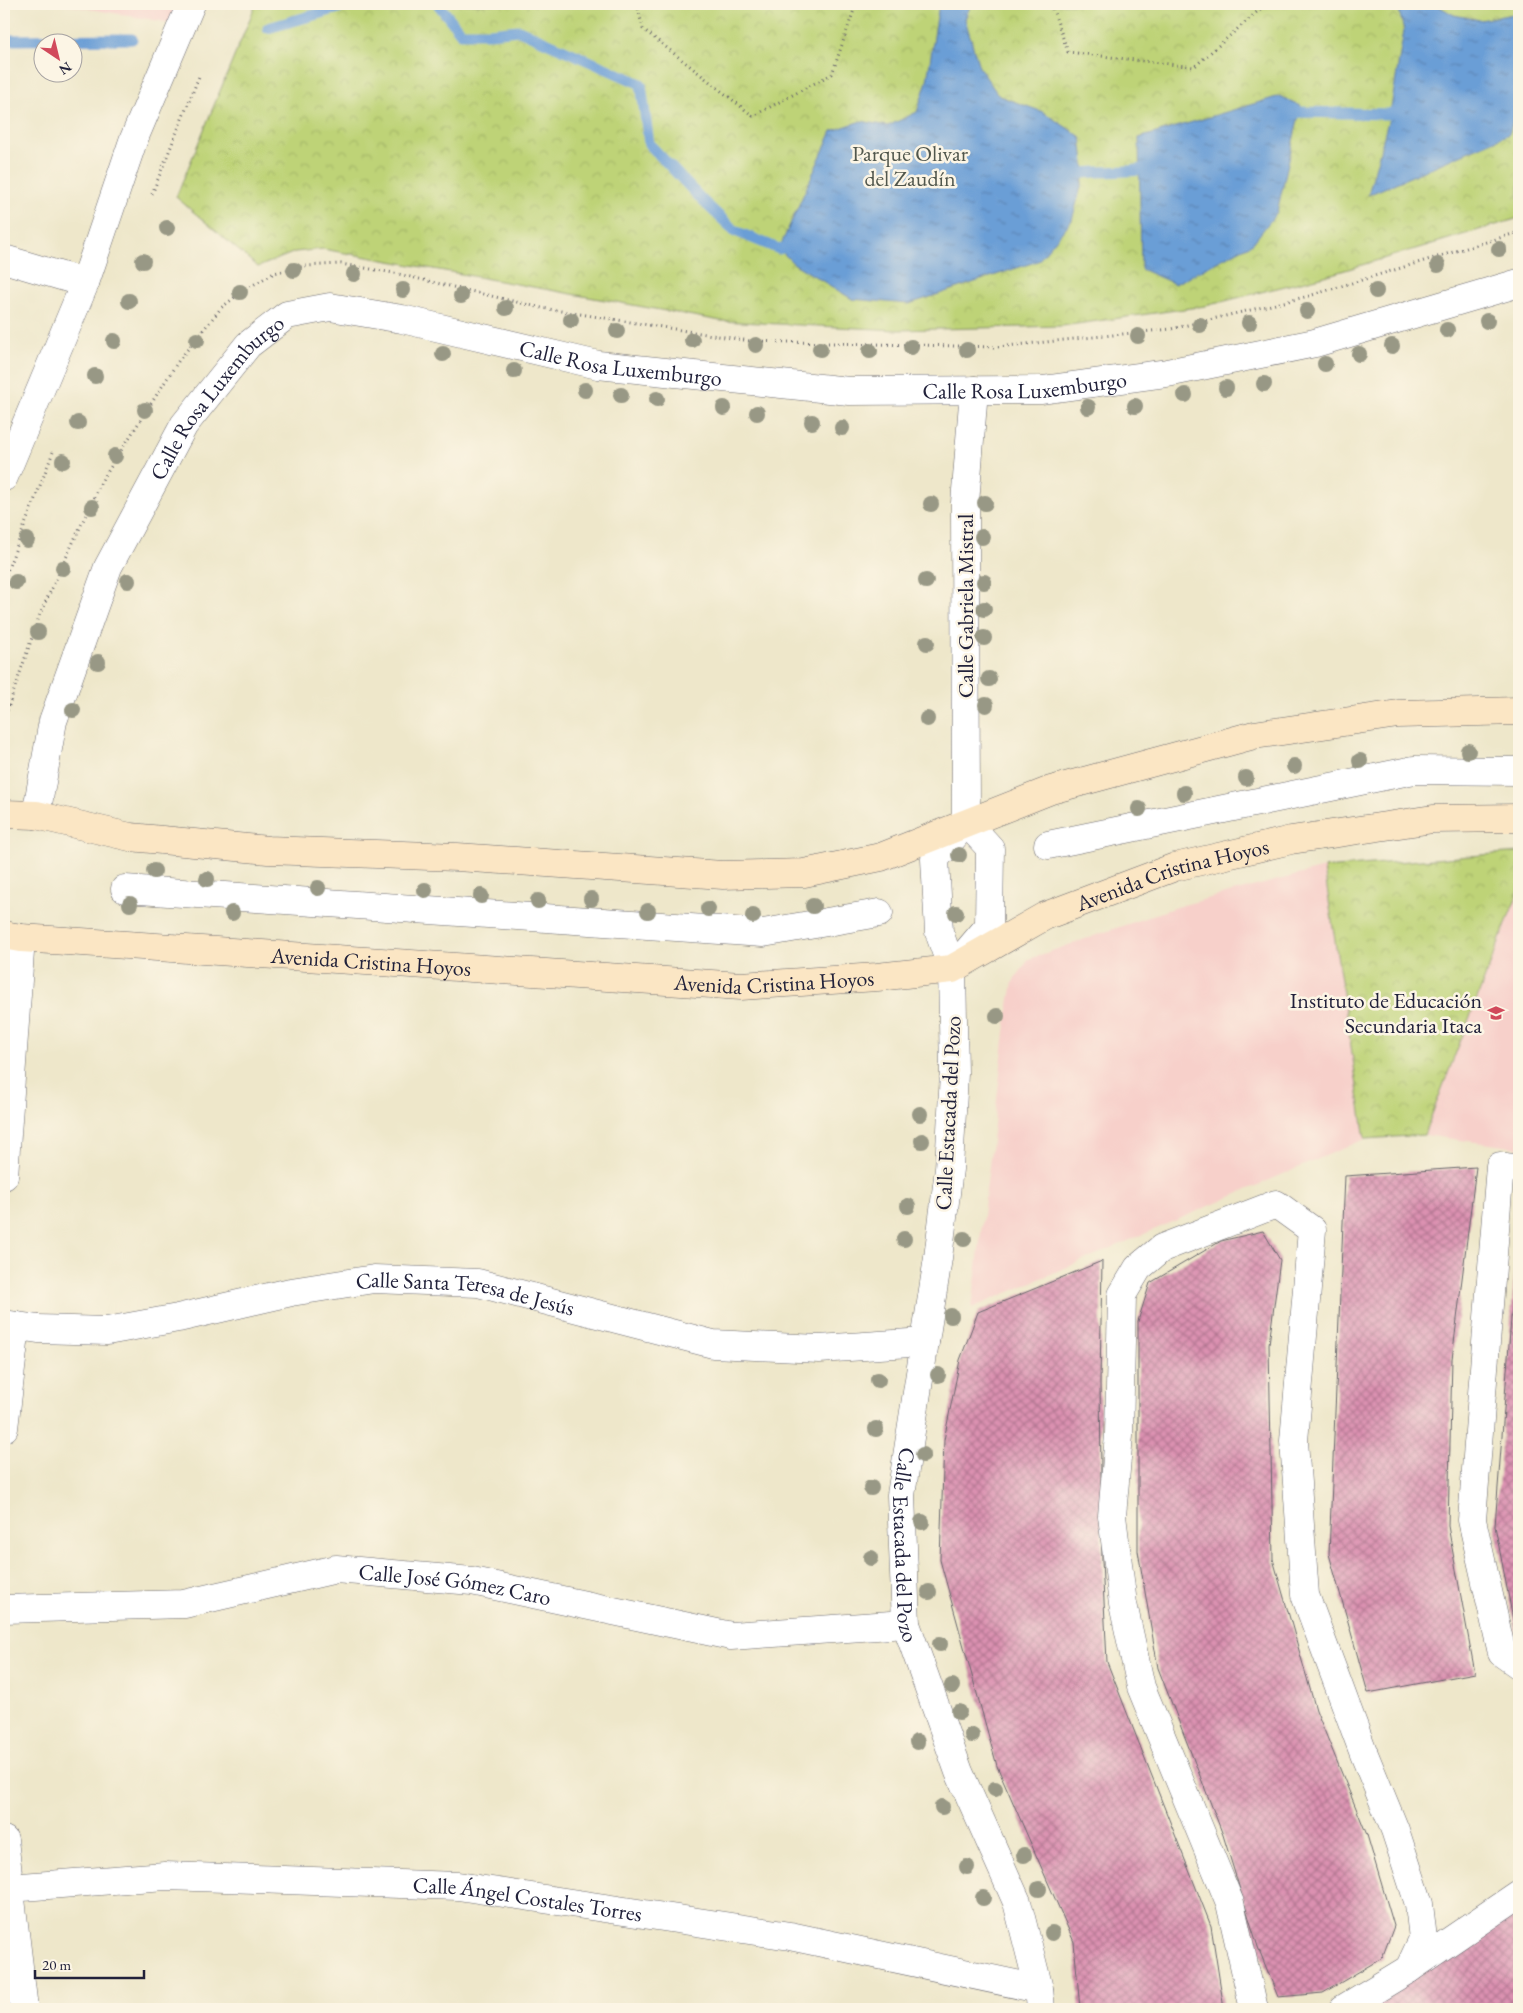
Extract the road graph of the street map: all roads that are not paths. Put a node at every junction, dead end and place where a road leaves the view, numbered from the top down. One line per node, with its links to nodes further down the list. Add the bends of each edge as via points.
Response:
1 (191, 4): 3 (street, via 133,141)
2 (4, 259): 3 (street)
3 (85, 282): 6 (street)
4 (1519, 283): 5 (street, Calle Rosa Luxemburgo, via 1316,343 1167,373 1042,390)
5 (974, 390): 10 (street, Calle Rosa Luxemburgo, via 849,391 598,364 402,318 330,307 287,315 248,345 184,425 108,567 52,721); 12 (street, Calle Gabriela Mistral, via 965,503)
6 (4, 477)
7 (1519, 711): 12 (street, via 1398,714 1254,734 1050,790)
8 (1519, 771): 13 (street, via 1414,770)
9 (4, 814): 10 (street)
10 (36, 815): 12 (street, via 130,837 268,850 457,856 723,875 804,873 881,857)
11 (1519, 818): 17 (street, Avenida Cristina Hoyos, via 1433,819 1291,840 1175,867 1045,916)
12 (966, 822): 17 (street, Calle Estacada del Pozo, via 935,859 939,932); 17 (street, via 990,848 989,926)
13 (1048, 845)
14 (125, 889): 15 (street, via 763,932)
15 (879, 913)
16 (12, 937): 17 (street, Avenida Cristina Hoyos, via 741,986); 19 (street)
17 (952, 969): 21 (street, Calle Estacada del Pozo, via 954,1073 949,1169)
18 (1519, 1168): 25 (street, via 1500,1166 1472,1520 1502,1653)
19 (4, 1176)
20 (10, 1325): 21 (street, Calle Santa Teresa de Jesús, via 107,1331 291,1292 374,1279 478,1283 713,1344 819,1349); 22 (street)
21 (925, 1342): 24 (street, Calle Estacada del Pozo, via 901,1495)
22 (4, 1428)
23 (4, 1609): 24 (street, Calle José Gómez Caro, via 184,1604 336,1570 472,1581 731,1636)
24 (906, 1624): 30 (street, Calle Estacada del Pozo, via 959,1772 1017,1902)
25 (1519, 1665)
26 (4, 1840): 27 (street)
27 (9, 1888): 30 (street, Calle Ángel Costales Torres, via 165,1876 458,1886 790,1936); 31 (street)
28 (1519, 1894): 29 (street)
29 (1409, 1969): 32 (street, via 1422,1940 1419,1904 1396,1830 1305,1595 1294,1441 1312,1230 1276,1204 1162,1248 1138,1268 1122,1295 1119,1435 1112,1516 1123,1604 1141,1687 1230,1902); 33 (street)
30 (1040, 1999)
31 (24, 2009)
32 (1254, 2009)
33 (1343, 2009)

